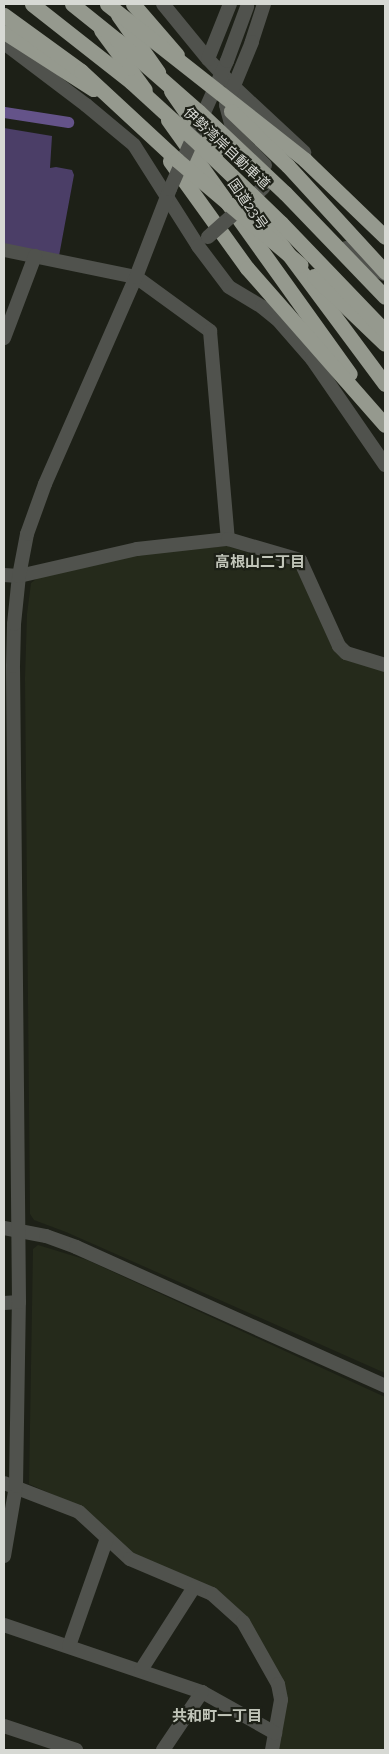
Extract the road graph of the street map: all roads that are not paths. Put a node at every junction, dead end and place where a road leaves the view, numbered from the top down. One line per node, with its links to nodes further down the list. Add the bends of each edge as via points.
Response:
1 (32, 4): 33 (highway, 伊勢湾岸自動車道, bridge, via 131,82 199,144 282,223)
2 (72, 4): 32 (highway, 伊勢湾岸自動車道, bridge, via 199,112 285,193)
3 (78, 4): 15 (highway)
4 (83, 4): 15 (highway, 国道23号)
5 (108, 4): 18 (highway, 国道23号); 26 (highway, bridge, via 305,160)
6 (117, 4): 18 (highway)
7 (133, 4): 20 (highway, bridge)
8 (147, 4): 20 (highway, bridge)
9 (163, 4): 19 (street)
10 (230, 4): 19 (street)
11 (264, 4): 21 (street)
12 (247, 5): 24 (street, bridge, via 227,61)
13 (4, 15): 22 (highway, bridge, via 75,66)
14 (4, 21): 37 (highway, via 41,45 77,60 113,92 138,119 247,268)
15 (96, 24): 37 (highway, 国道23号)
16 (4, 32): 22 (highway, bridge, via 71,74)
17 (4, 43): 24 (street, via 86,104 134,145)
18 (147, 56): 36 (highway, 国道23号, via 220,161)
19 (208, 59): 21 (street)
20 (204, 86): 30 (highway, bridge, via 288,166)
21 (234, 87): 23 (street, via 226,105 233,132); 25 (street)
22 (134, 120): 35 (highway, bridge, via 344,303)
23 (276, 176): 27 (street, bridge); 30 (street, via 329,233 363,263)
24 (168, 194): 27 (street); 31 (street)
25 (385, 230)
26 (385, 237)
27 (203, 241): 38 (street, via 229,287 269,313 312,359)
28 (4, 250): 29 (street)
29 (35, 256): 31 (street); 34 (street)
30 (385, 273)
31 (136, 277): 39 (street, via 210,331); 41 (street, via 46,484 27,534)
32 (385, 297)
33 (385, 331)
34 (4, 338)
35 (385, 344)
36 (385, 384)
37 (385, 424)
38 (385, 465)
39 (228, 538): 41 (street, via 137,549); 42 (street, via 300,560 339,646 346,654)
40 (4, 575): 41 (street)
41 (19, 576): 43 (street)
42 (385, 665)
43 (9, 712): 45 (street)
44 (4, 1228): 45 (street)
45 (19, 1230): 46 (street); 48 (street, via 76,1247)
46 (19, 1302): 47 (street); 49 (street)
47 (4, 1303)
48 (385, 1386)
49 (10, 1485): 50 (street, via 79,1512); 51 (street)
50 (107, 1538): 52 (street, via 130,1559); 54 (street)
51 (4, 1556)
52 (194, 1587): 55 (street); 58 (street, via 212,1594 244,1622 278,1684 281,1700)
53 (4, 1625): 54 (street)
54 (69, 1646): 55 (street)
55 (141, 1670): 56 (street)
56 (202, 1692): 58 (street); 60 (street)
57 (4, 1726): 59 (street)
58 (275, 1733): 61 (street)
59 (76, 1750)
60 (163, 1750)
61 (272, 1750)

